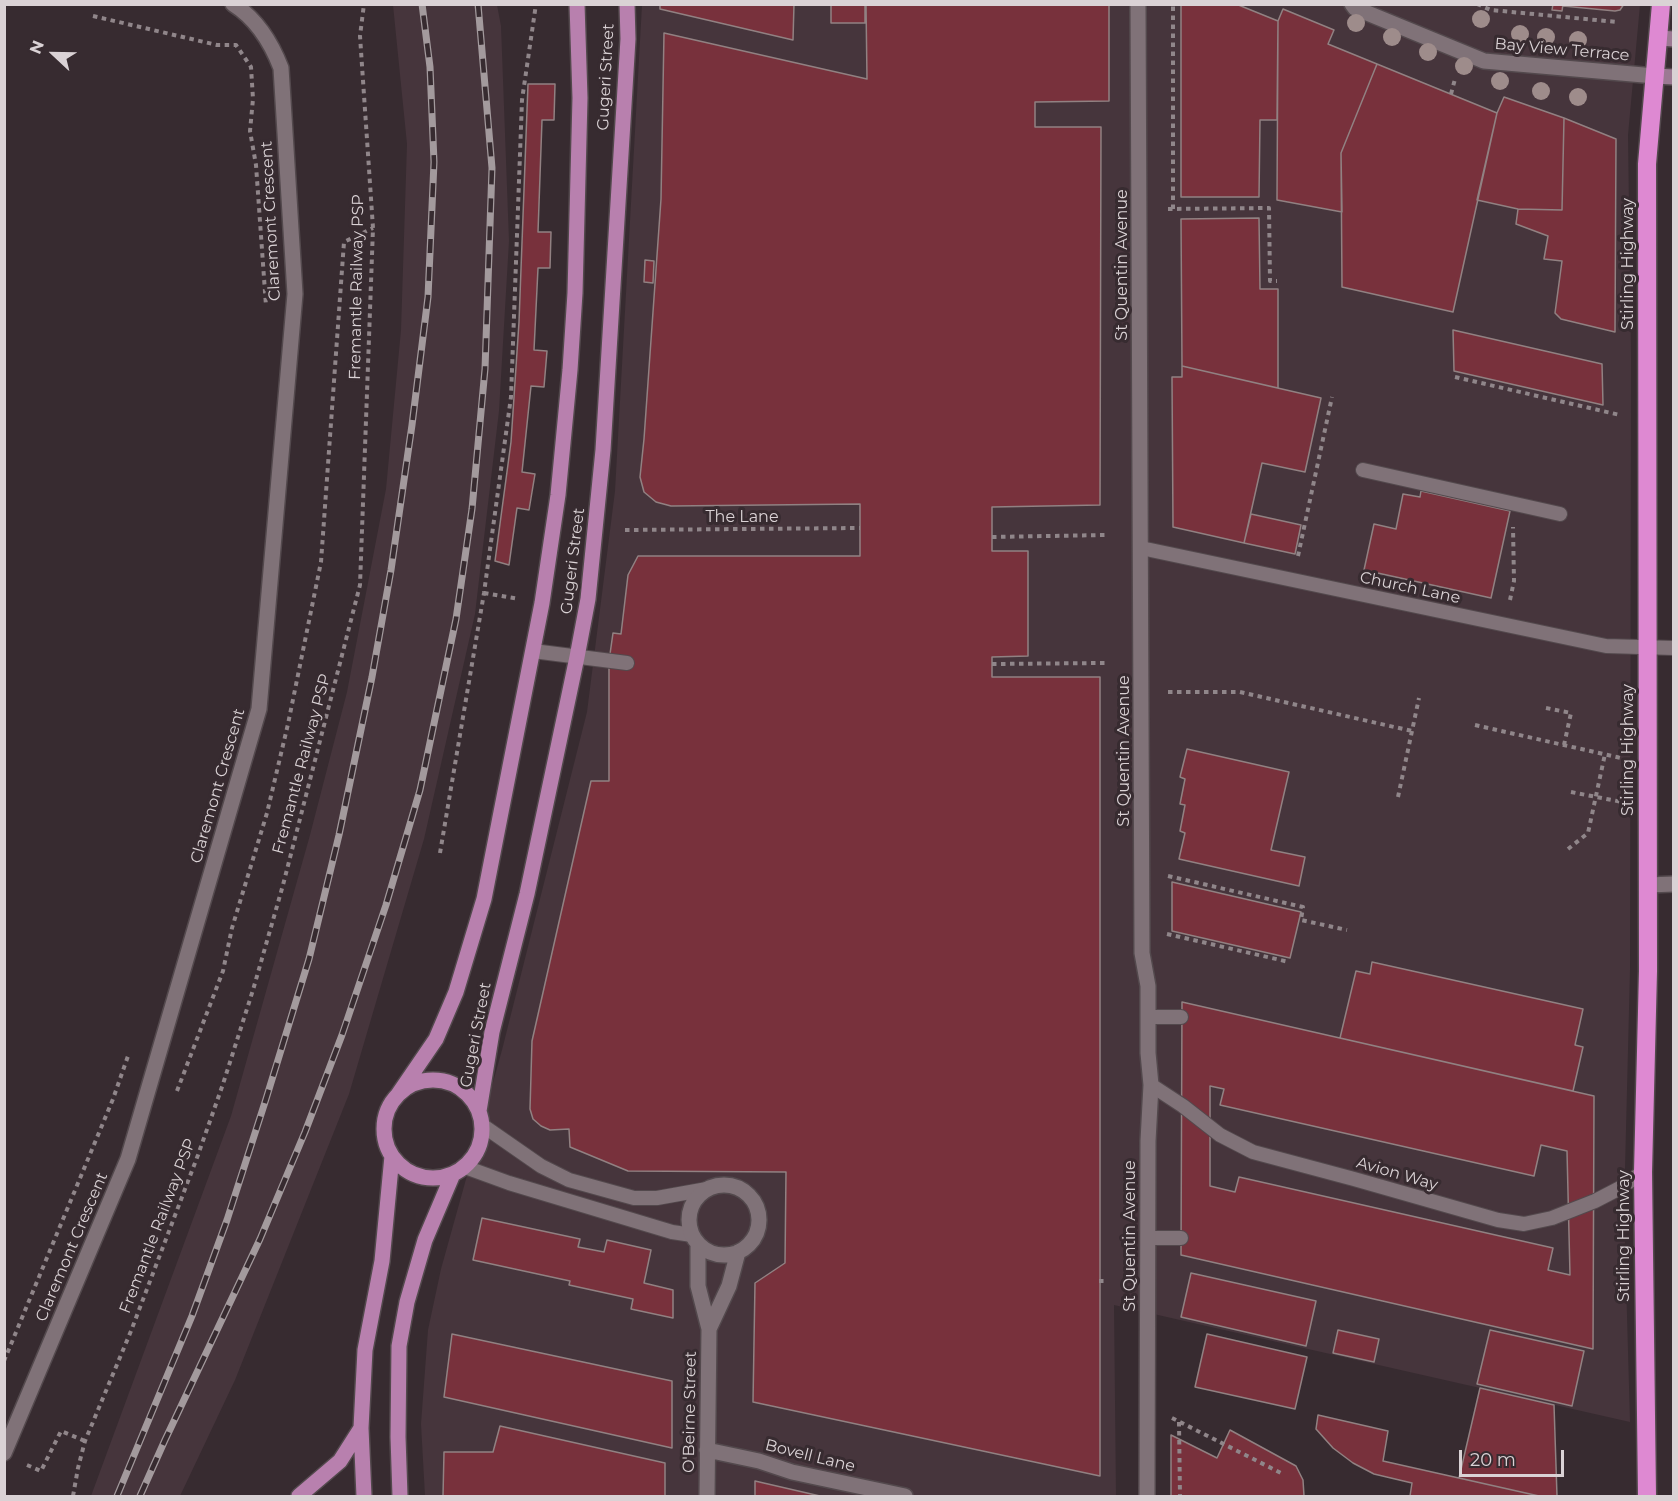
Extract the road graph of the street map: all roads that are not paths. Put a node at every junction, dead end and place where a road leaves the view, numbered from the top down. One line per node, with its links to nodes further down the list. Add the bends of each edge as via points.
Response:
1 (233, 4): 36 (street, Claremont Crescent, via 263,31 280,68 295,294 259,709 128,1159)
2 (577, 4): 15 (main road, Gugeri Street, via 580,106 570,370 558,493)
3 (627, 4): 16 (main road, Gugeri Street, via 603,450 588,599)
4 (1138, 4): 12 (street, St Quentin Avenue)
5 (1352, 4): 8 (street, Bay View Terrace, via 1355,9 1484,61)
6 (1661, 4): 7 (highway, Stirling Highway)
7 (1666, 38): 8 (highway, Stirling Highway)
8 (1655, 76): 9 (main road, Bay View Terrace); 13 (highway, Stirling Highway, via 1647,164)
9 (1674, 77)
10 (1363, 470): 11 (lane)
11 (1560, 514)
12 (1141, 548): 13 (lane, Church Lane, via 1606,646); 20 (street, St Quentin Avenue, via 1142,952)
13 (1647, 647): 14 (lane, Church Lane); 19 (highway, Stirling Highway)
14 (1674, 648)
15 (532, 651): 16 (lane); 23 (main road, Gugeri Street, via 484,899 456,992 436,1039)
16 (577, 657): 17 (lane); 24 (main road, Gugeri Street, via 492,1032)
17 (627, 663)
18 (1674, 884): 19 (street)
19 (1648, 885): 27 (highway, Stirling Highway)
20 (1148, 1017): 21 (lane); 22 (street, St Quentin Avenue)
21 (1181, 1017)
22 (1151, 1085): 27 (lane, Avion Way, via 1220,1135 1253,1152 1498,1220 1524,1224 1552,1218 1595,1201); 29 (street, St Quentin Avenue)
23 (397, 1096): 24 (main road, via 427,1081 444,1082 459,1087 472,1098); 25 (main road, via 385,1125)
24 (481, 1118): 26 (main road, via 481,1141 475,1155); 28 (lane, via 542,1166 569,1180 634,1198)
25 (392, 1156): 26 (main road, via 413,1174 426,1178); 34 (main road, via 382,1262 365,1350)
26 (459, 1171): 31 (lane); 39 (main road, via 425,1239 399,1346)
27 (1643, 1172): 43 (highway, Stirling Highway)
28 (707, 1189): 31 (street, via 692,1206 689,1216); 32 (street, via 729,1185 755,1204 759,1215 755,1237)
29 (1148, 1238): 30 (lane); 42 (street, St Quentin Avenue)
30 (1181, 1238)
31 (695, 1239): 32 (street, via 706,1251 727,1255); 33 (street, O'Beirne Street, via 698,1286)
32 (738, 1252): 33 (street, O'Beirne Street, via 729,1286)
33 (709, 1329): 35 (street, O'Beirne Street)
34 (361, 1428): 37 (main road, via 340,1461); 38 (main road)
35 (707, 1450): 40 (street, O'Beirne Street); 41 (street, Bovell Lane)
36 (4, 1453)
37 (299, 1497)
38 (364, 1497)
39 (400, 1497)
40 (707, 1497)
41 (905, 1497)
42 (1147, 1497)
43 (1647, 1497)

